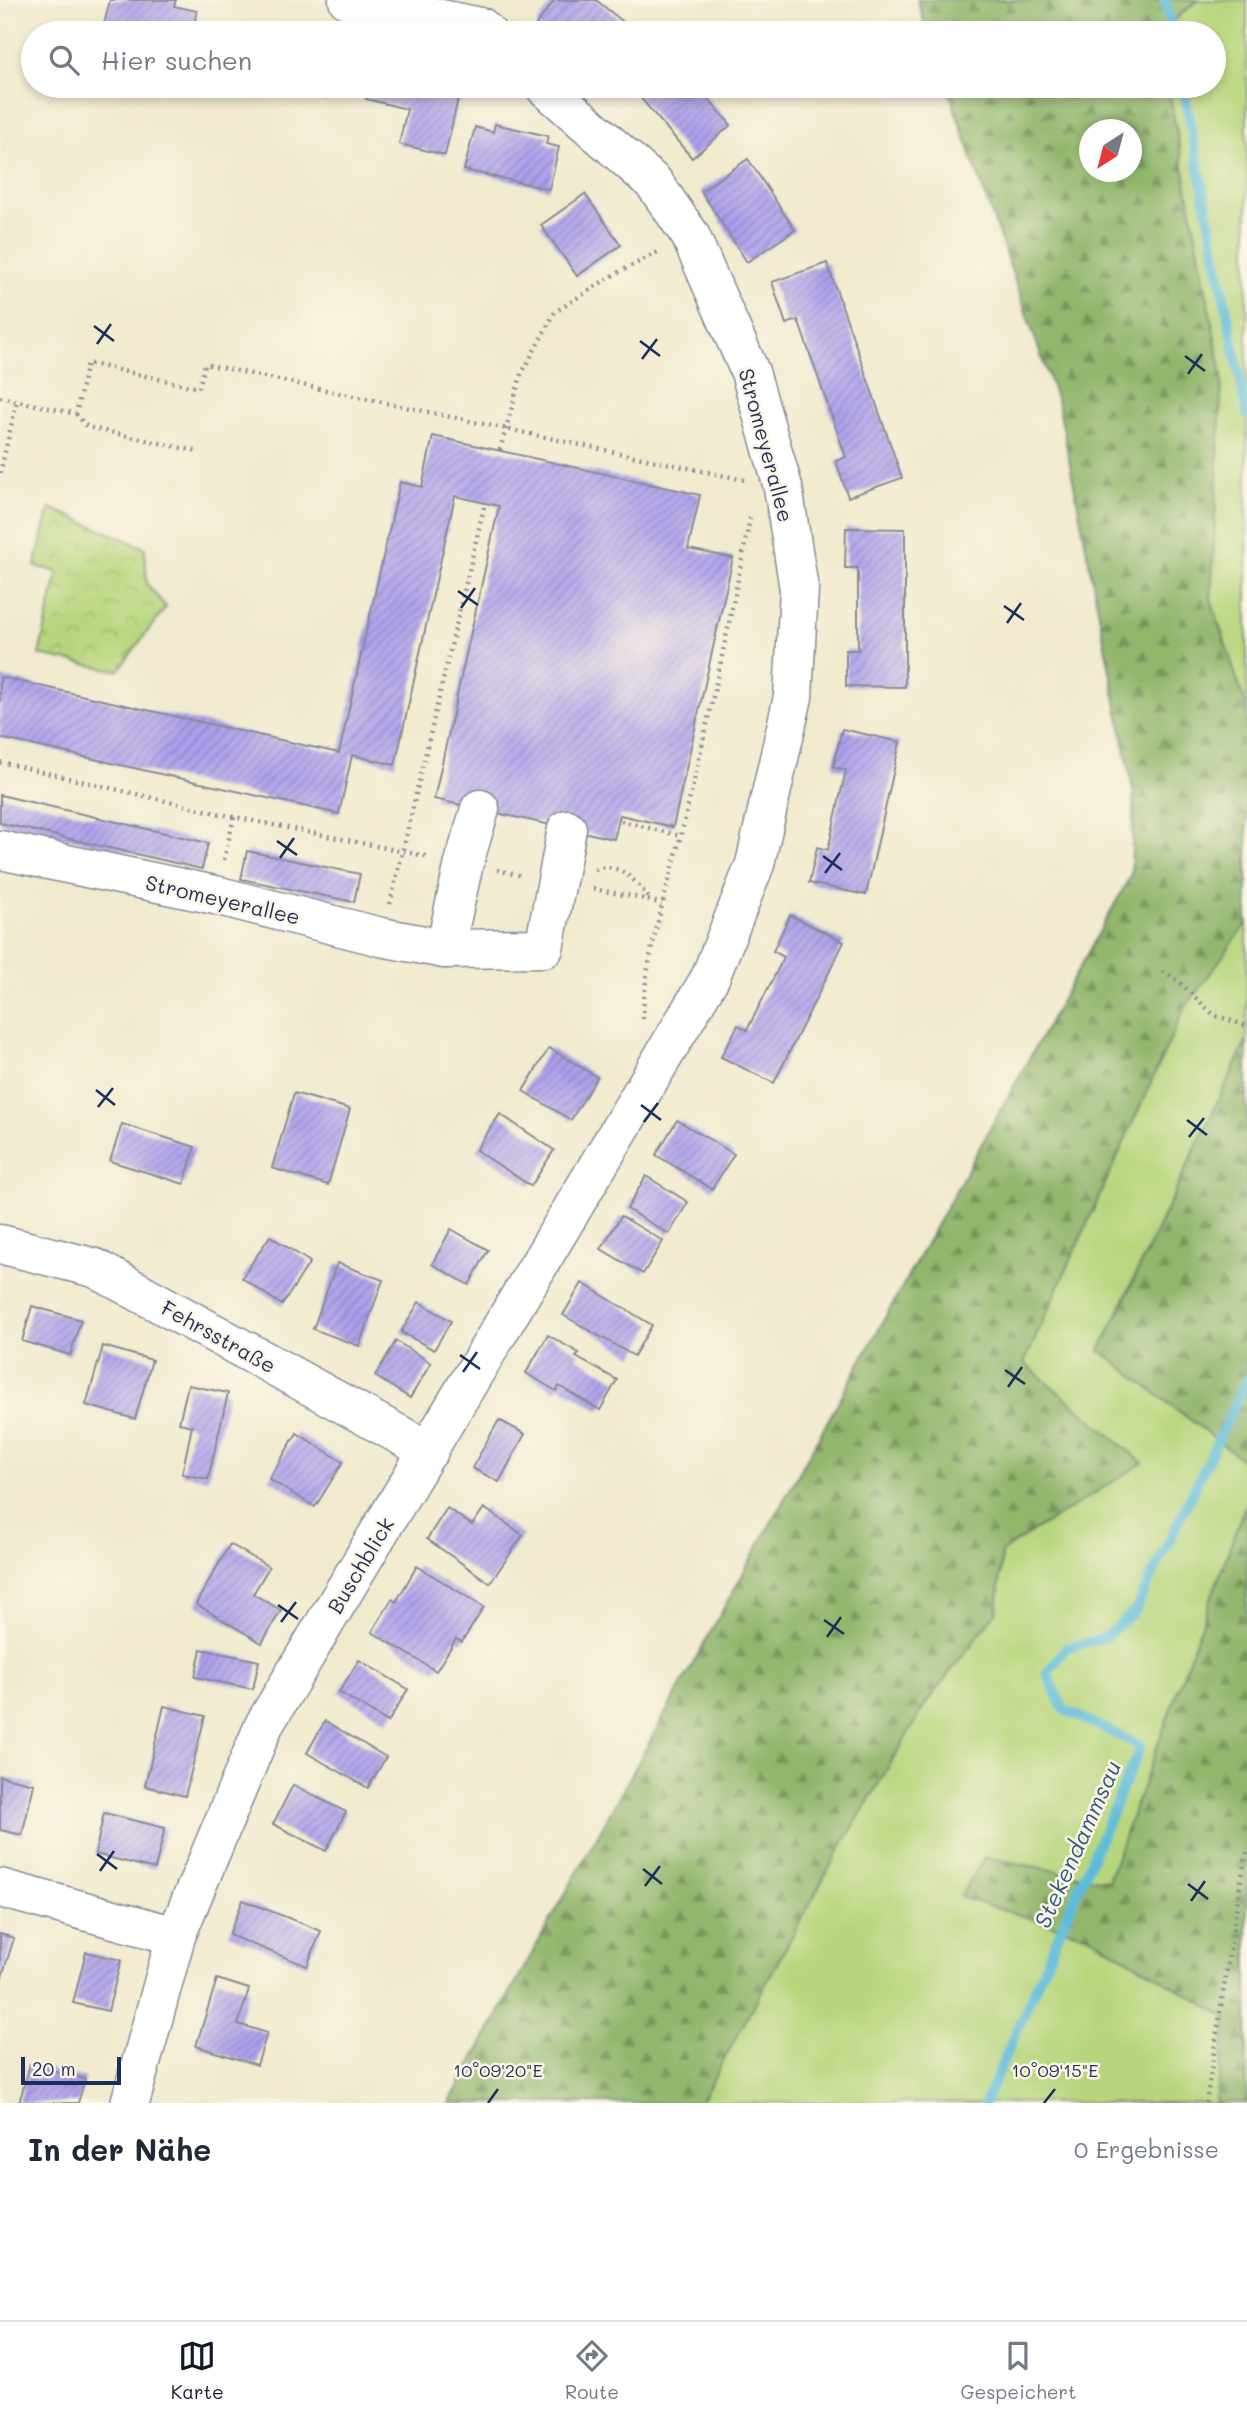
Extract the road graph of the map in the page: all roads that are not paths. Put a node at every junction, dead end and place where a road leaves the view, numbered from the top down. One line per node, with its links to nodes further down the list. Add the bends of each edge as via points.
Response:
1 (348, 0): 2 (street)
2 (475, 20)
3 (558, 98): 8 (street, Stromeyerallee, via 654,183 690,235 750,372 783,487 799,589 793,697 755,864 710,978)
4 (480, 809): 7 (street)
5 (567, 829): 7 (street, Stromeyerallee, via 566,886 544,947)
6 (0, 850): 7 (street, Stromeyerallee)
7 (445, 949)
8 (661, 1060): 10 (street, Buschblick)
9 (0, 1244): 10 (street, Fehrsstraße, via 95,1268)
10 (429, 1451): 12 (street, Buschblick, via 264,1725)
11 (0, 1888): 12 (street)
12 (176, 1936): 13 (street, Buschblick)
13 (130, 2103)

